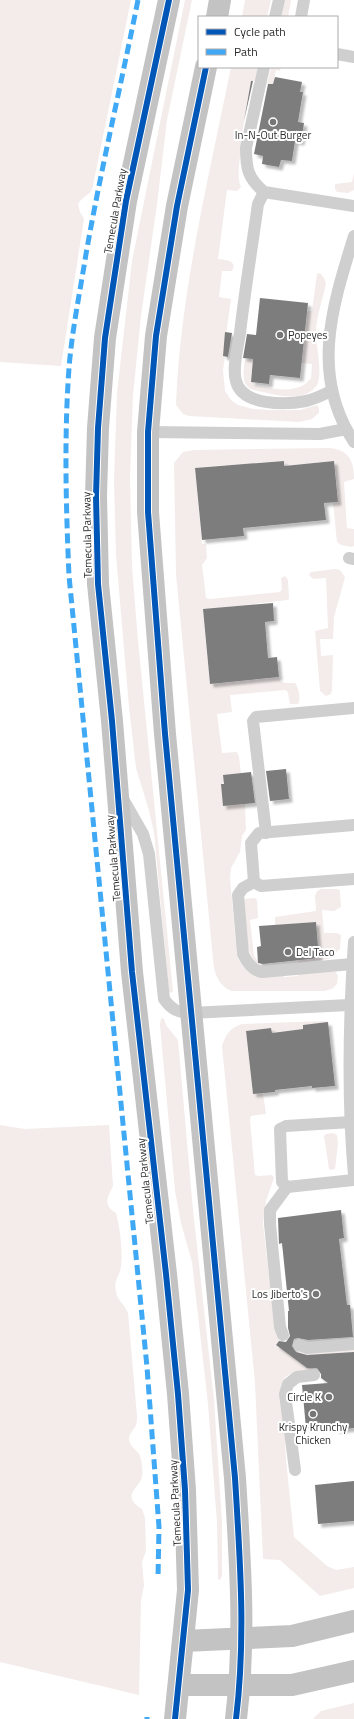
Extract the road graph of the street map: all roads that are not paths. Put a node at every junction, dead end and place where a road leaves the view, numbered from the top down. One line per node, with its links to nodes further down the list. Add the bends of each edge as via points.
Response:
1 (169, 0): 20 (main road, Temecula Parkway, via 126,201 105,338 98,428 98,584)
2 (220, 0): 5 (main road)
3 (279, 0): 6 (lane)
4 (304, 0): 7 (lane)
5 (217, 16)
6 (275, 16)
7 (301, 16)
8 (338, 54): 9 (lane)
9 (354, 57)
10 (206, 68): 17 (main road, via 176,206 159,313)
11 (264, 68): 12 (lane, via 245,162 253,183)
12 (264, 192): 13 (lane); 15 (lane, via 258,204 244,295 235,366 236,381 242,392 258,400 288,403 306,401)
13 (354, 206)
14 (354, 236): 15 (lane, via 332,314 328,344)
15 (331, 391): 16 (lane)
16 (346, 429): 17 (lane, via 320,434); 18 (lane)
17 (148, 432): 28 (main road, via 148,512 153,591)
18 (354, 442)
19 (354, 708): 22 (lane, via 256,717 253,721)
20 (117, 789): 28 (lane, via 143,834 149,854 164,999 171,1009); 40 (main road, Temecula Parkway, via 132,972 178,1401 185,1490 188,1586)
21 (354, 825): 22 (lane)
22 (266, 833): 24 (lane, via 259,833 251,843)
23 (354, 879): 24 (lane, via 261,886)
24 (254, 882): 26 (lane, via 243,888 238,895 243,954 255,970 262,972)
25 (354, 942): 26 (lane)
26 (352, 964): 27 (lane)
27 (350, 1005): 28 (lane); 29 (lane)
28 (191, 1013): 39 (main road, via 235,1478 242,1586)
29 (351, 1122): 30 (lane); 32 (lane, via 286,1126 280,1129 282,1182)
30 (354, 1175)
31 (354, 1180): 32 (lane)
32 (287, 1187): 33 (lane, via 270,1210 280,1327)
33 (283, 1335)
34 (354, 1344): 35 (lane, via 307,1348)
35 (299, 1345)
36 (314, 1375): 37 (lane, via 297,1377 288,1384 286,1394)
37 (295, 1470)
38 (354, 1621): 39 (main road, via 292,1636)
39 (242, 1638): 40 (main road); 43 (main road)
40 (183, 1641): 42 (main road, Temecula Parkway)
41 (354, 1672): 43 (main road, via 292,1685)
42 (179, 1685): 43 (main road); 44 (main road, Temecula Parkway)
43 (240, 1685): 45 (main road)
44 (175, 1719)
45 (236, 1719)

